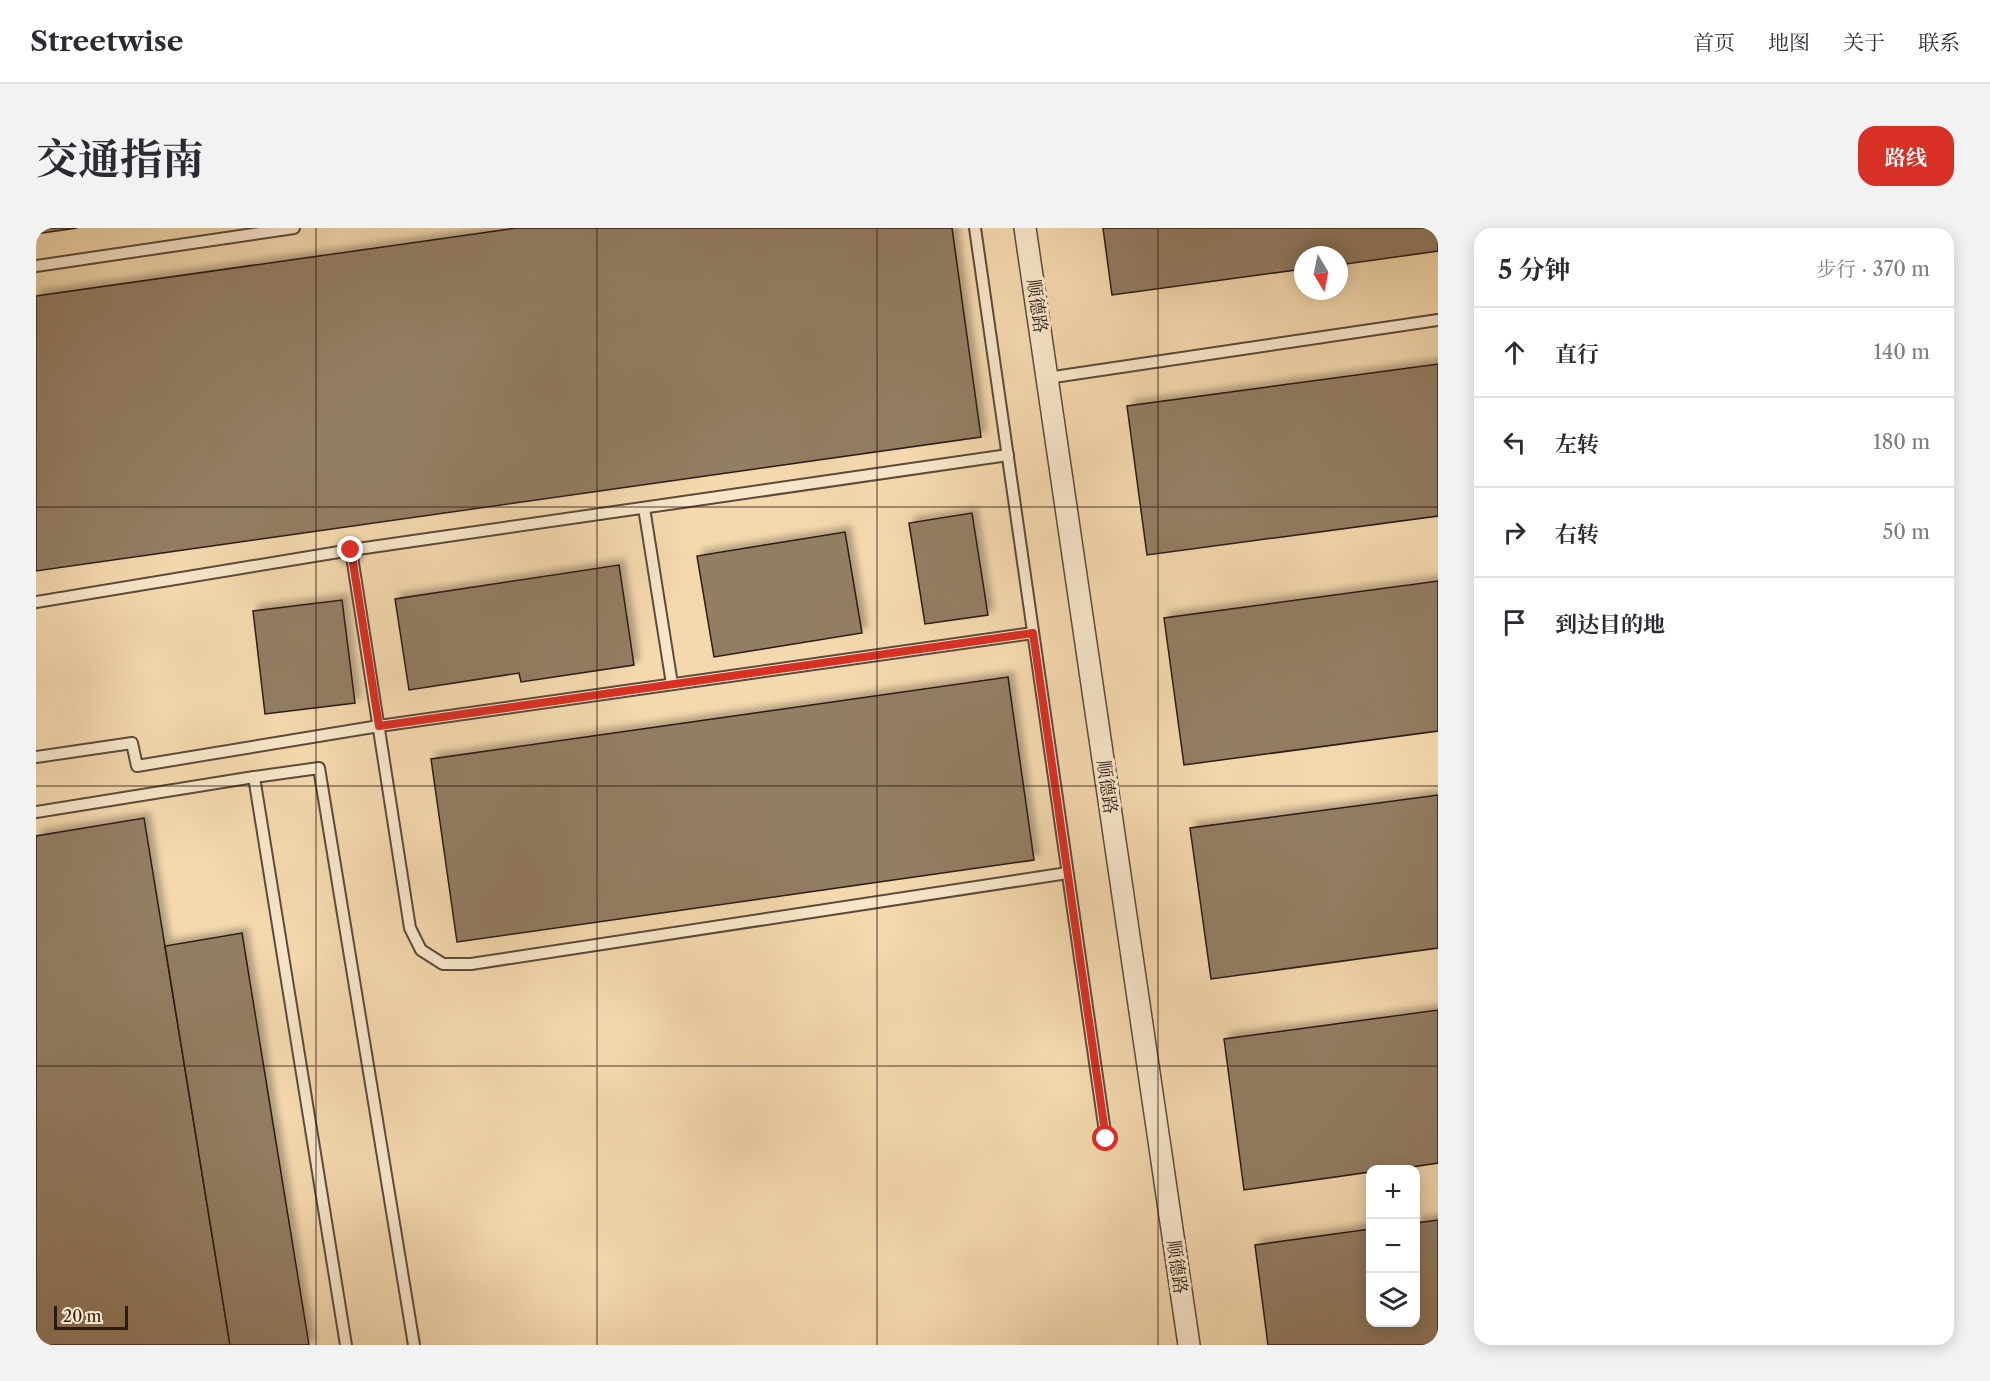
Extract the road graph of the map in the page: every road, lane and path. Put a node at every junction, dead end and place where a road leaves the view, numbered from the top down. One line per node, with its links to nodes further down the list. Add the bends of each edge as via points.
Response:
1 (294, 228): 4 (lane)
2 (975, 228): 7 (lane)
3 (1025, 228): 6 (street, 顺德路)
4 (36, 266)
5 (1438, 320): 6 (lane)
6 (1047, 378): 21 (street, 顺德路)
7 (1008, 455): 8 (lane); 11 (lane)
8 (644, 508): 9 (lane); 12 (lane)
9 (351, 550): 10 (lane); 13 (lane)
10 (36, 602)
11 (1033, 633): 12 (lane); 18 (lane)
12 (672, 684): 13 (lane)
13 (379, 726): 14 (lane, via 137,766 132,742); 17 (lane, via 410,928 421,950 443,964 471,964)
14 (36, 757)
15 (254, 777): 16 (lane); 19 (lane); 20 (lane, via 319,768)
16 (36, 812)
17 (1062, 874)
18 (1106, 1139)
19 (346, 1345)
20 (414, 1345)
21 (1189, 1345)

